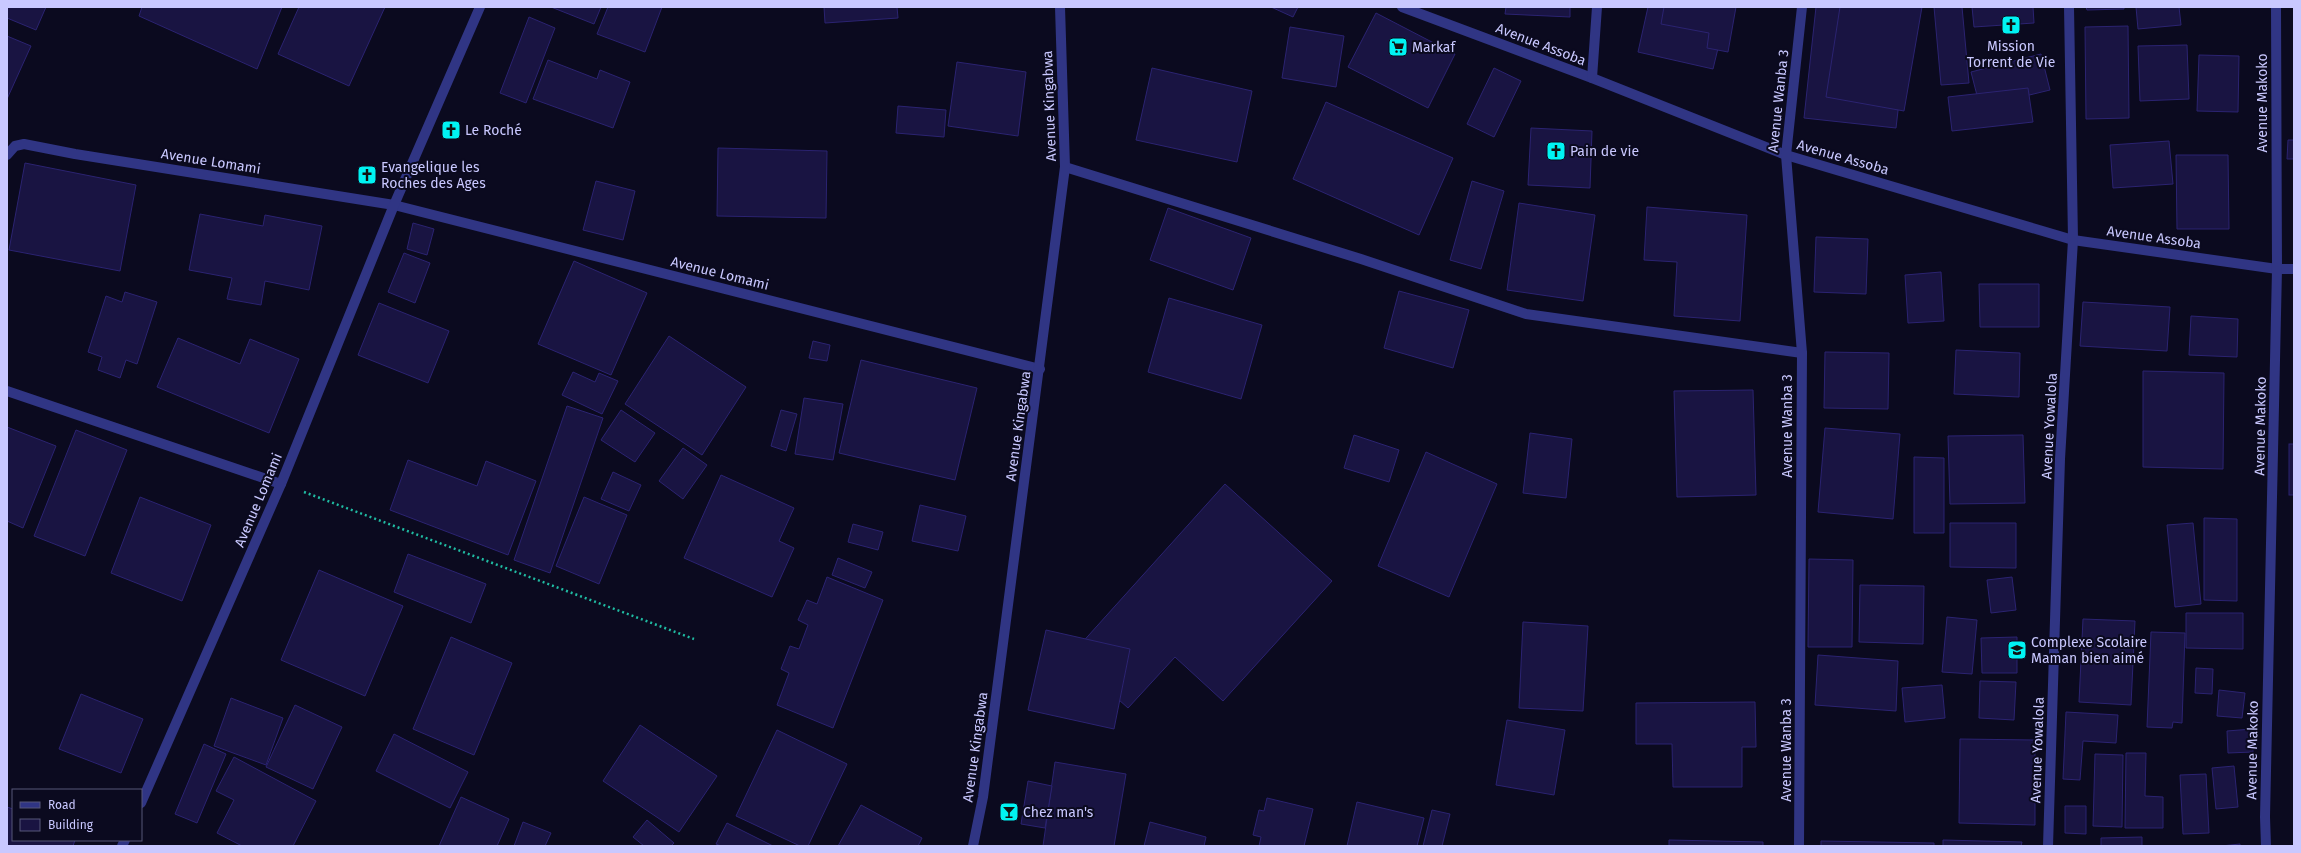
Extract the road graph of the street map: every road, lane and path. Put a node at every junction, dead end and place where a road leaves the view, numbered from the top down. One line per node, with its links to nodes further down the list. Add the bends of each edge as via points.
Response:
1 (480, 7): 12 (street, Avenue Lomami)
2 (1060, 7): 11 (street, Avenue Kingabwa)
3 (1402, 7): 8 (street, Avenue Assoba)
4 (1597, 7): 8 (street)
5 (1802, 7): 10 (street, Avenue Wanba 3)
6 (2069, 7): 13 (street, Avenue Yowalola)
7 (2276, 7): 14 (street, Avenue Makoko)
8 (1592, 78): 10 (street, Avenue Assoba)
9 (7, 155): 12 (street, Avenue Lomami, via 15,146 24,144)
10 (1786, 155): 13 (street, Avenue Assoba); 16 (street, Avenue Wanba 3)
11 (1065, 167): 16 (street, via 1361,259 1526,314); 17 (street, Avenue Kingabwa)
12 (394, 205): 17 (street, Avenue Lomami); 19 (street, Avenue Lomami)
13 (2073, 240): 14 (street, Avenue Assoba); 24 (street, Avenue Yowalola, via 2060,459)
14 (2277, 269): 15 (street, Avenue Assoba); 25 (street, Avenue Makoko)
15 (2294, 269)
16 (1802, 353): 23 (street, Avenue Wanba 3)
17 (1040, 369): 22 (street, Avenue Kingabwa, via 983,797)
18 (7, 391): 19 (street)
19 (281, 484): 20 (path); 21 (street, Avenue Lomami)
20 (694, 639)
21 (142, 801)
22 (973, 846)
23 (1799, 846)
24 (2048, 846)
25 (2266, 846)

